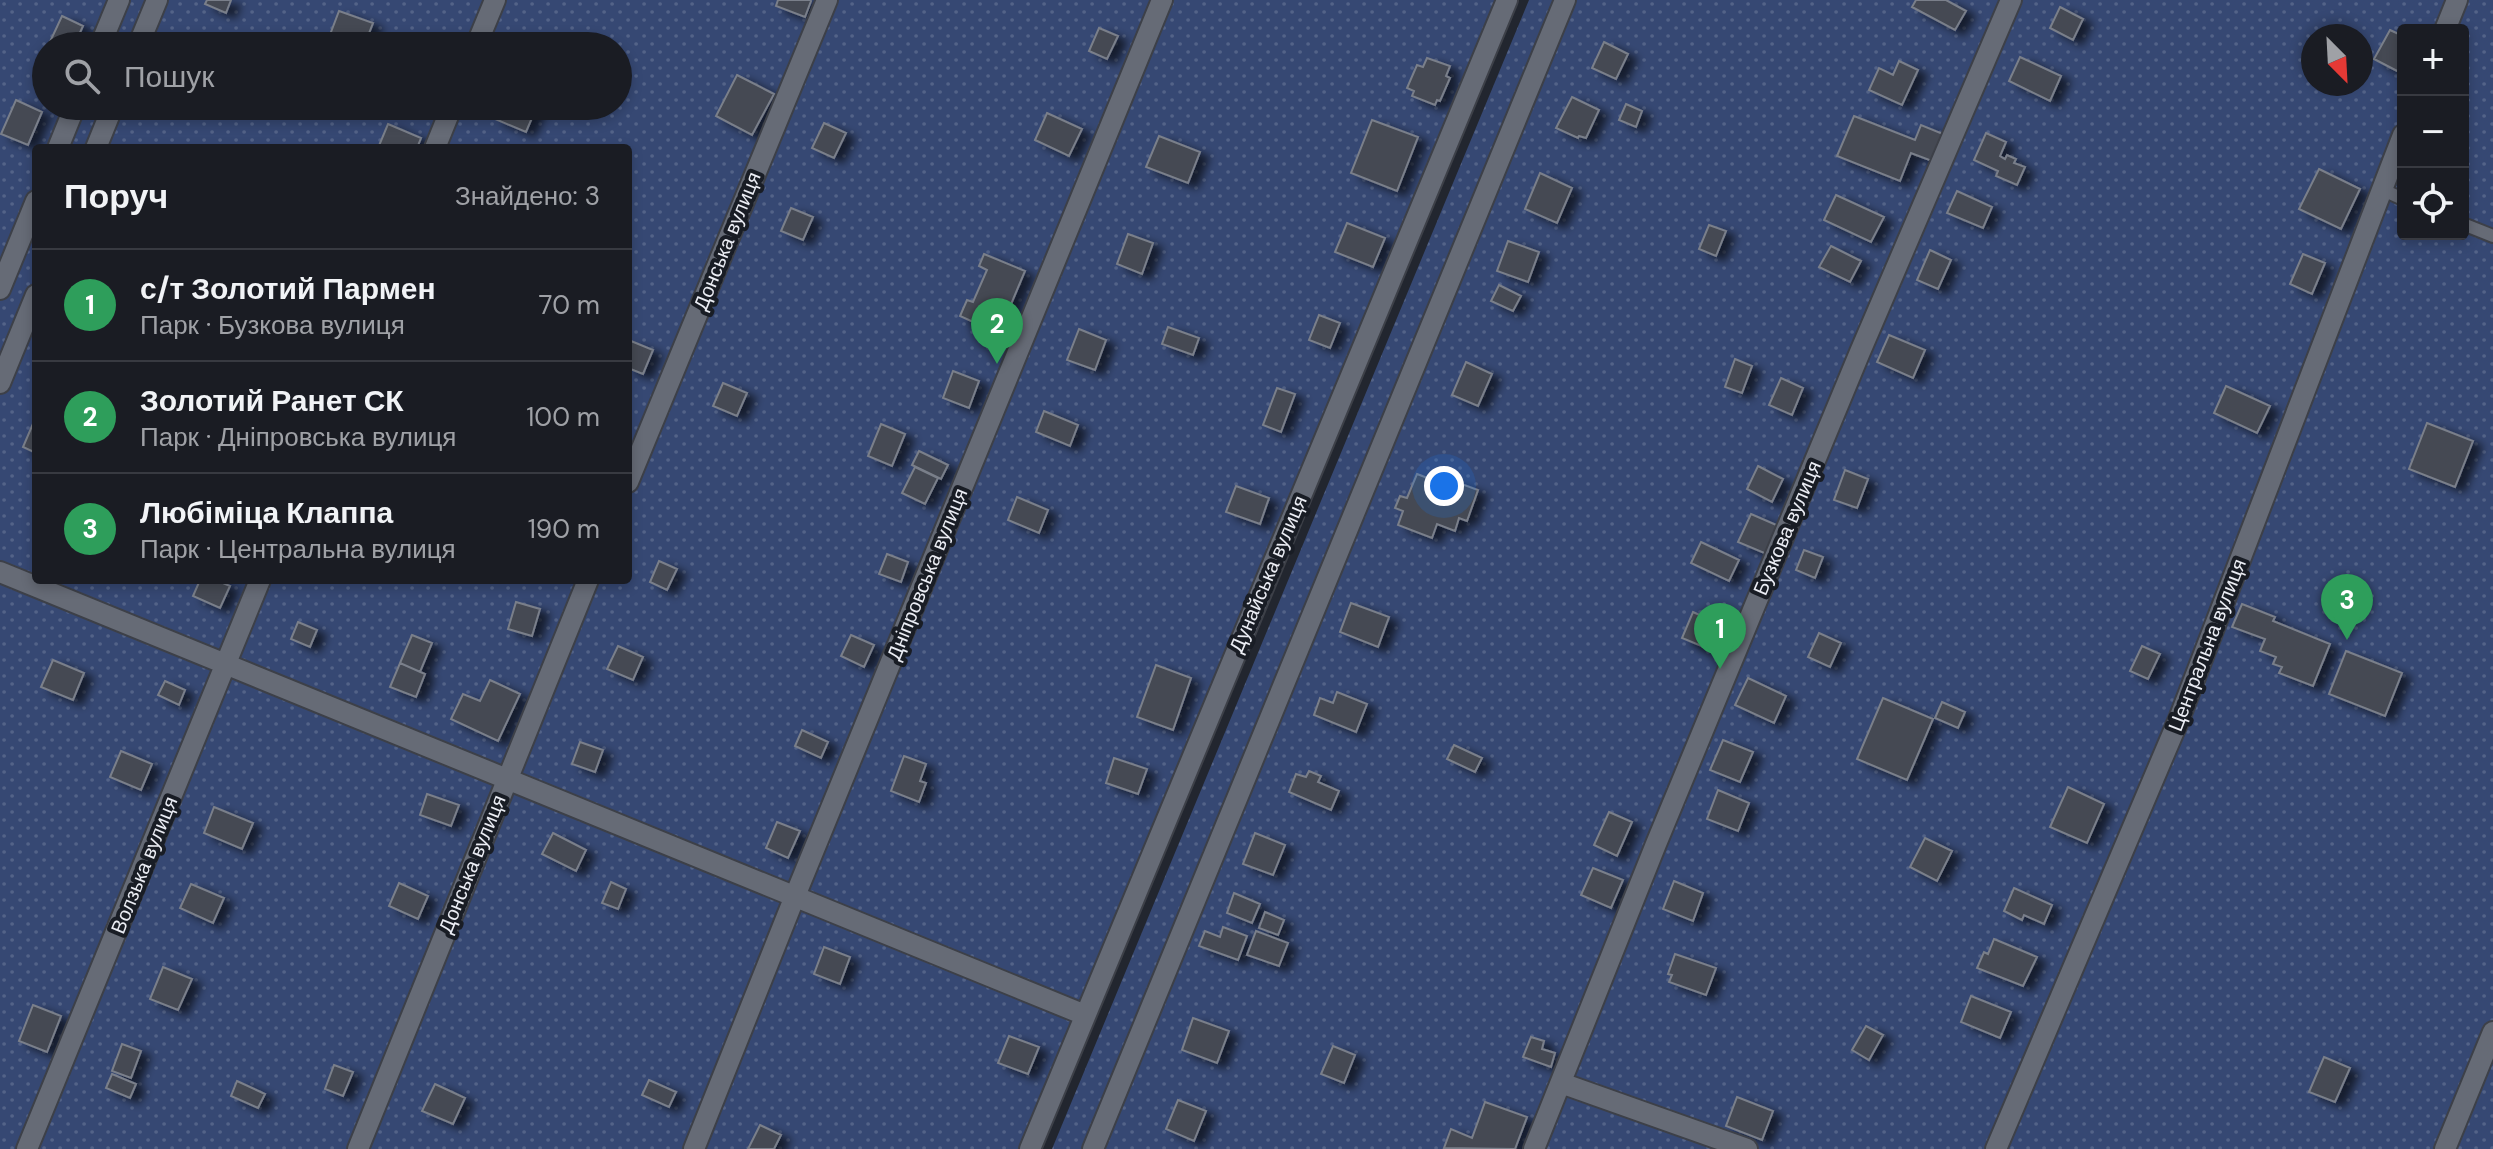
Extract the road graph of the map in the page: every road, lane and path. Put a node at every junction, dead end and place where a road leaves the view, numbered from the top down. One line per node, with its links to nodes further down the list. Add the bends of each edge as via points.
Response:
1 (119, 0): 11 (street)
2 (157, 0): 12 (street)
3 (495, 0): 13 (street)
4 (827, 0): 29 (street, Донська вулиця)
5 (1162, 0): 35 (street, Дніпровська вулиця)
6 (1507, 0): 36 (street, Дунайська вулиця)
7 (1565, 0): 43 (street)
8 (2011, 0): 38 (street, Бузкова вулиця, via 1842,396)
9 (2457, 0): 10 (street)
10 (2447, 24)
11 (106, 32)
12 (144, 32)
13 (482, 32)
14 (69, 120): 17 (street)
15 (107, 120): 18 (street)
16 (446, 120): 19 (street)
17 (60, 144)
18 (98, 144)
19 (437, 144)
20 (2397, 150): 21 (street, Центральна вулиця)
21 (2381, 189): 22 (lane); 46 (street, Центральна вулиця, via 2179,719)
22 (2397, 196)
23 (32, 211): 26 (street)
24 (2469, 226): 25 (lane)
25 (2493, 236)
26 (0, 289)
27 (32, 305): 28 (street)
28 (0, 383)
29 (632, 472)
30 (0, 572): 33 (street)
31 (258, 584): 33 (street, Волзька вулиця)
32 (586, 584): 34 (street, Донська вулиця)
33 (227, 663): 34 (street); 39 (street, Волзька вулиця)
34 (506, 778): 35 (street); 40 (street, Донська вулиця)
35 (795, 896): 36 (street); 41 (street, Дніпровська вулиця)
36 (1085, 1015): 42 (street, Дунайська вулиця)
37 (2493, 1032): 47 (street)
38 (1561, 1083): 44 (street, Бузкова вулиця); 45 (street)
39 (27, 1149)
40 (358, 1149)
41 (694, 1149)
42 (1030, 1149)
43 (1093, 1149)
44 (1534, 1149)
45 (1747, 1149)
46 (1996, 1149)
47 (2445, 1149)

